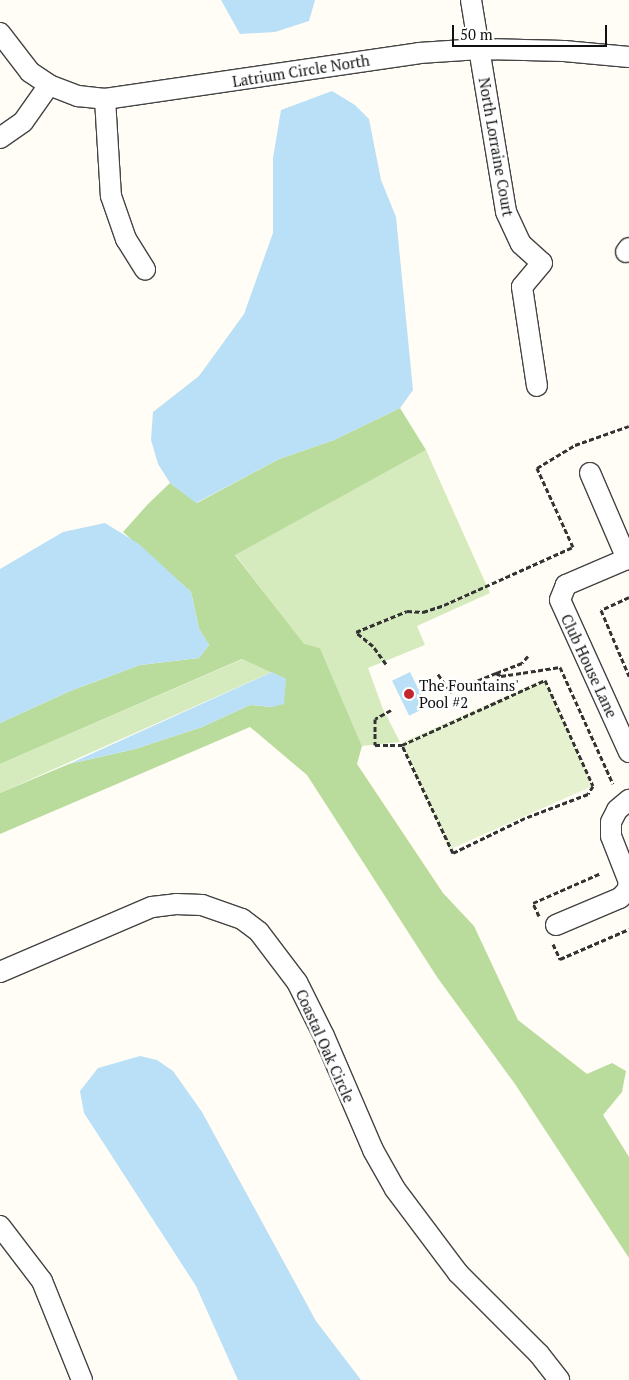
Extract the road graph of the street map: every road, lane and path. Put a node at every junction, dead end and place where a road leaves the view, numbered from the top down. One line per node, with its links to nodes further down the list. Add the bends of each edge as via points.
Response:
1 (472, 0): 3 (street, North Lorraine Court)
2 (0, 33): 5 (street, Latrium Circle North, via 30,72)
3 (480, 49): 4 (street, Latrium Circle North, via 564,50); 6 (street, Latrium Circle North, via 419,53); 9 (street, North Lorraine Court, via 506,212 520,244 542,263 522,287)
4 (629, 56)
5 (49, 85): 6 (street, Latrium Circle North, via 78,96); 7 (street, via 23,122)
6 (105, 99): 8 (street, via 111,196 126,239)
7 (0, 138)
8 (145, 269)
9 (537, 386)
10 (629, 426): 15 (path, via 576,445 537,468 573,547 444,605 423,612 407,611 356,632 373,646)
11 (590, 474): 12 (street)
12 (628, 559): 21 (street, Club House Lane, via 566,586 560,600)
13 (629, 597): 18 (path, via 600,610)
14 (528, 656): 16 (path, via 522,663)
15 (386, 664)
16 (496, 673): 17 (path, via 450,692); 22 (path, via 501,676 560,668)
17 (438, 674)
18 (629, 676)
19 (391, 710): 20 (path, via 375,719 375,745)
20 (402, 745): 20 (path, via 545,680 593,786 588,794 525,818 453,853)
21 (629, 752)
22 (613, 784)
23 (629, 800): 24 (street, via 617,810 611,822 611,836 629,882 627,891 620,898)
24 (556, 925)
25 (0, 972): 28 (street, Coastal Oak Circle, via 152,907 202,905 242,919 259,932 297,982 373,1150 405,1203 458,1273 539,1354)
26 (0, 1226): 27 (street, via 42,1281)
27 (82, 1380)
28 (559, 1380)

